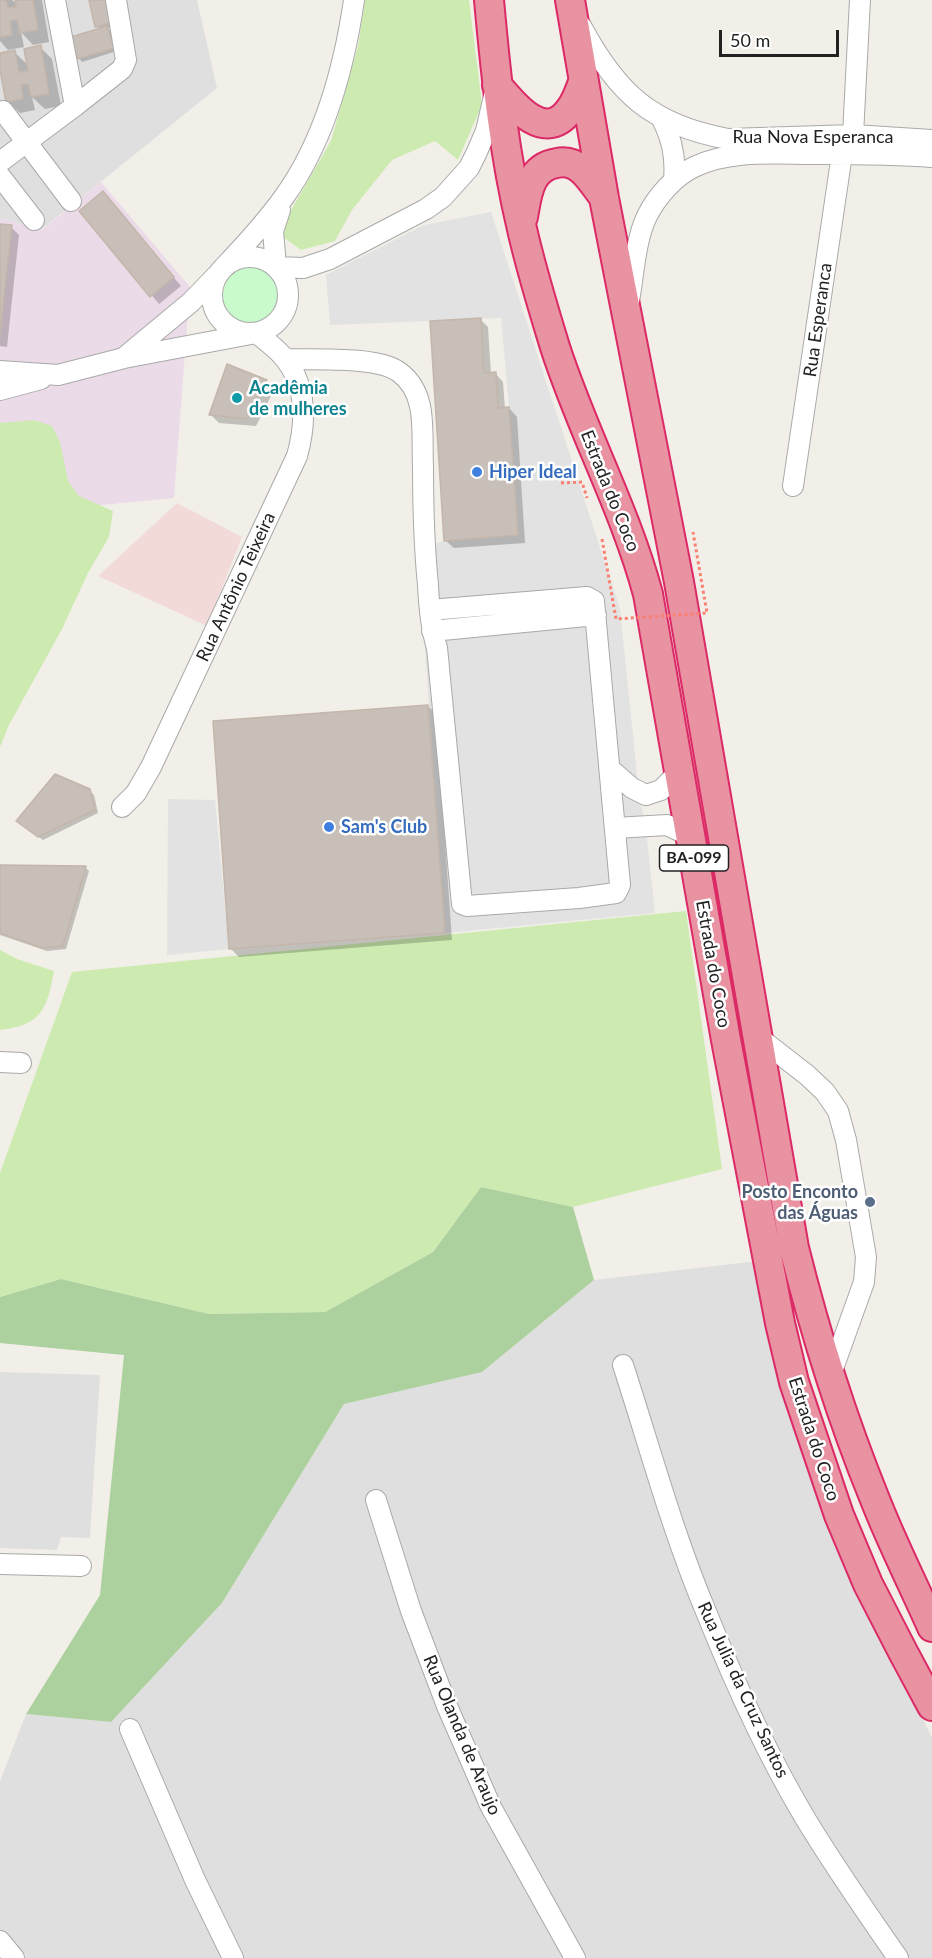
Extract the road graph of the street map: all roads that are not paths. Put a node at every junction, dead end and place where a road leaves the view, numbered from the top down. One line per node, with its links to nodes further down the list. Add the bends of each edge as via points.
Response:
1 (55, 0): 9 (street)
2 (116, 0): 9 (street, via 125,65)
3 (354, 0): 20 (street, via 342,68 331,101 308,156)
4 (489, 0): 8 (highway, Estrada do Coco / BA-099)
5 (860, 0): 12 (street)
6 (571, 4): 7 (highway, Estrada do Coco / BA-099); 11 (street, Rua Nova Esperanca, via 595,53 614,79 631,97)
7 (583, 82): 8 (highway, via 565,116 546,123 521,112); 21 (highway, Estrada do Coco / BA-099)
8 (497, 85): 24 (highway, Estrada do Coco / BA-099); 25 (street, via 476,154 443,198 330,259 303,268)
9 (75, 106): 14 (street)
10 (3, 111): 14 (street)
11 (662, 118): 12 (street, Rua Nova Esperanca, via 728,139); 19 (street, via 673,147)
12 (852, 135): 13 (street, Rua Nova Esperanca)
13 (932, 140)
14 (26, 142): 17 (street); 22 (street)
15 (842, 154): 16 (street, Rua Nova Esperanca); 19 (street, Rua Nova Esperanca, via 731,157 694,167); 35 (street, Rua Esperanca)
16 (932, 157)
17 (0, 162)
18 (0, 176): 23 (street)
19 (674, 180): 28 (street, Rua Nova Esperanca, via 648,214 642,230)
20 (285, 196): 25 (street, via 273,231); 26 (street)
21 (604, 198): 24 (highway, via 572,164 549,164 531,180); 28 (highway, Estrada do Coco / BA-099)
22 (71, 201)
23 (34, 220)
24 (521, 228): 40 (highway, Estrada do Coco / BA-099, via 578,411 639,561 656,634)
25 (276, 267): 26 (street, via 266,260 244,257); 27 (street, via 288,287)
26 (222, 269): 29 (street, via 214,283 213,307 228,327 238,333); 30 (street)
27 (286, 310): 29 (street, via 272,327); 31 (street, Rua Antônio Teixeira)
28 (627, 313): 44 (highway, Estrada do Coco / BA-099, via 679,582)
29 (255, 334): 30 (street); 31 (street, Rua Antônio Teixeira)
30 (124, 358): 33 (street)
31 (284, 358): 36 (street, via 386,366 398,371 416,393 421,408); 41 (street, Rua Antônio Teixeira, via 302,394 304,414 297,456 151,766)
32 (0, 371): 33 (street)
33 (58, 375): 34 (street)
34 (0, 390)
35 (793, 486)
36 (430, 610): 37 (street); 38 (street)
37 (477, 616): 38 (street); 39 (street, via 553,609 587,597 594,601)
38 (432, 631): 42 (street, via 437,648 462,904 616,893 620,885)
39 (610, 769): 40 (street, via 646,795 661,790); 42 (street)
40 (679, 772): 43 (highway, Estrada do Coco / BA-099)
41 (123, 807)
42 (615, 828): 43 (street, via 667,825)
43 (690, 836): 53 (highway, Estrada do Coco / BA-099, via 766,1252 794,1382 868,1584)
44 (758, 1037): 48 (highway, Estrada do Coco / BA-099, via 794,1248); 48 (street, via 825,1092 838,1111 846,1140 866,1257 864,1282)
45 (0, 1062): 46 (street)
46 (21, 1063)
47 (623, 1365): 59 (street, Rua Julia da Cruz Santos, via 675,1529 735,1681 804,1817)
48 (831, 1374): 52 (highway, Estrada do Coco / BA-099, via 874,1498)
49 (376, 1500): 58 (street, Rua Olanda de Araujo, via 411,1611 447,1706 487,1797)
50 (0, 1564): 51 (street)
51 (81, 1566)
52 (932, 1627)
53 (932, 1706)
54 (130, 1729): 57 (street)
55 (0, 1941): 56 (street)
56 (14, 1958)
57 (232, 1958)
58 (575, 1958)
59 (898, 1958)

